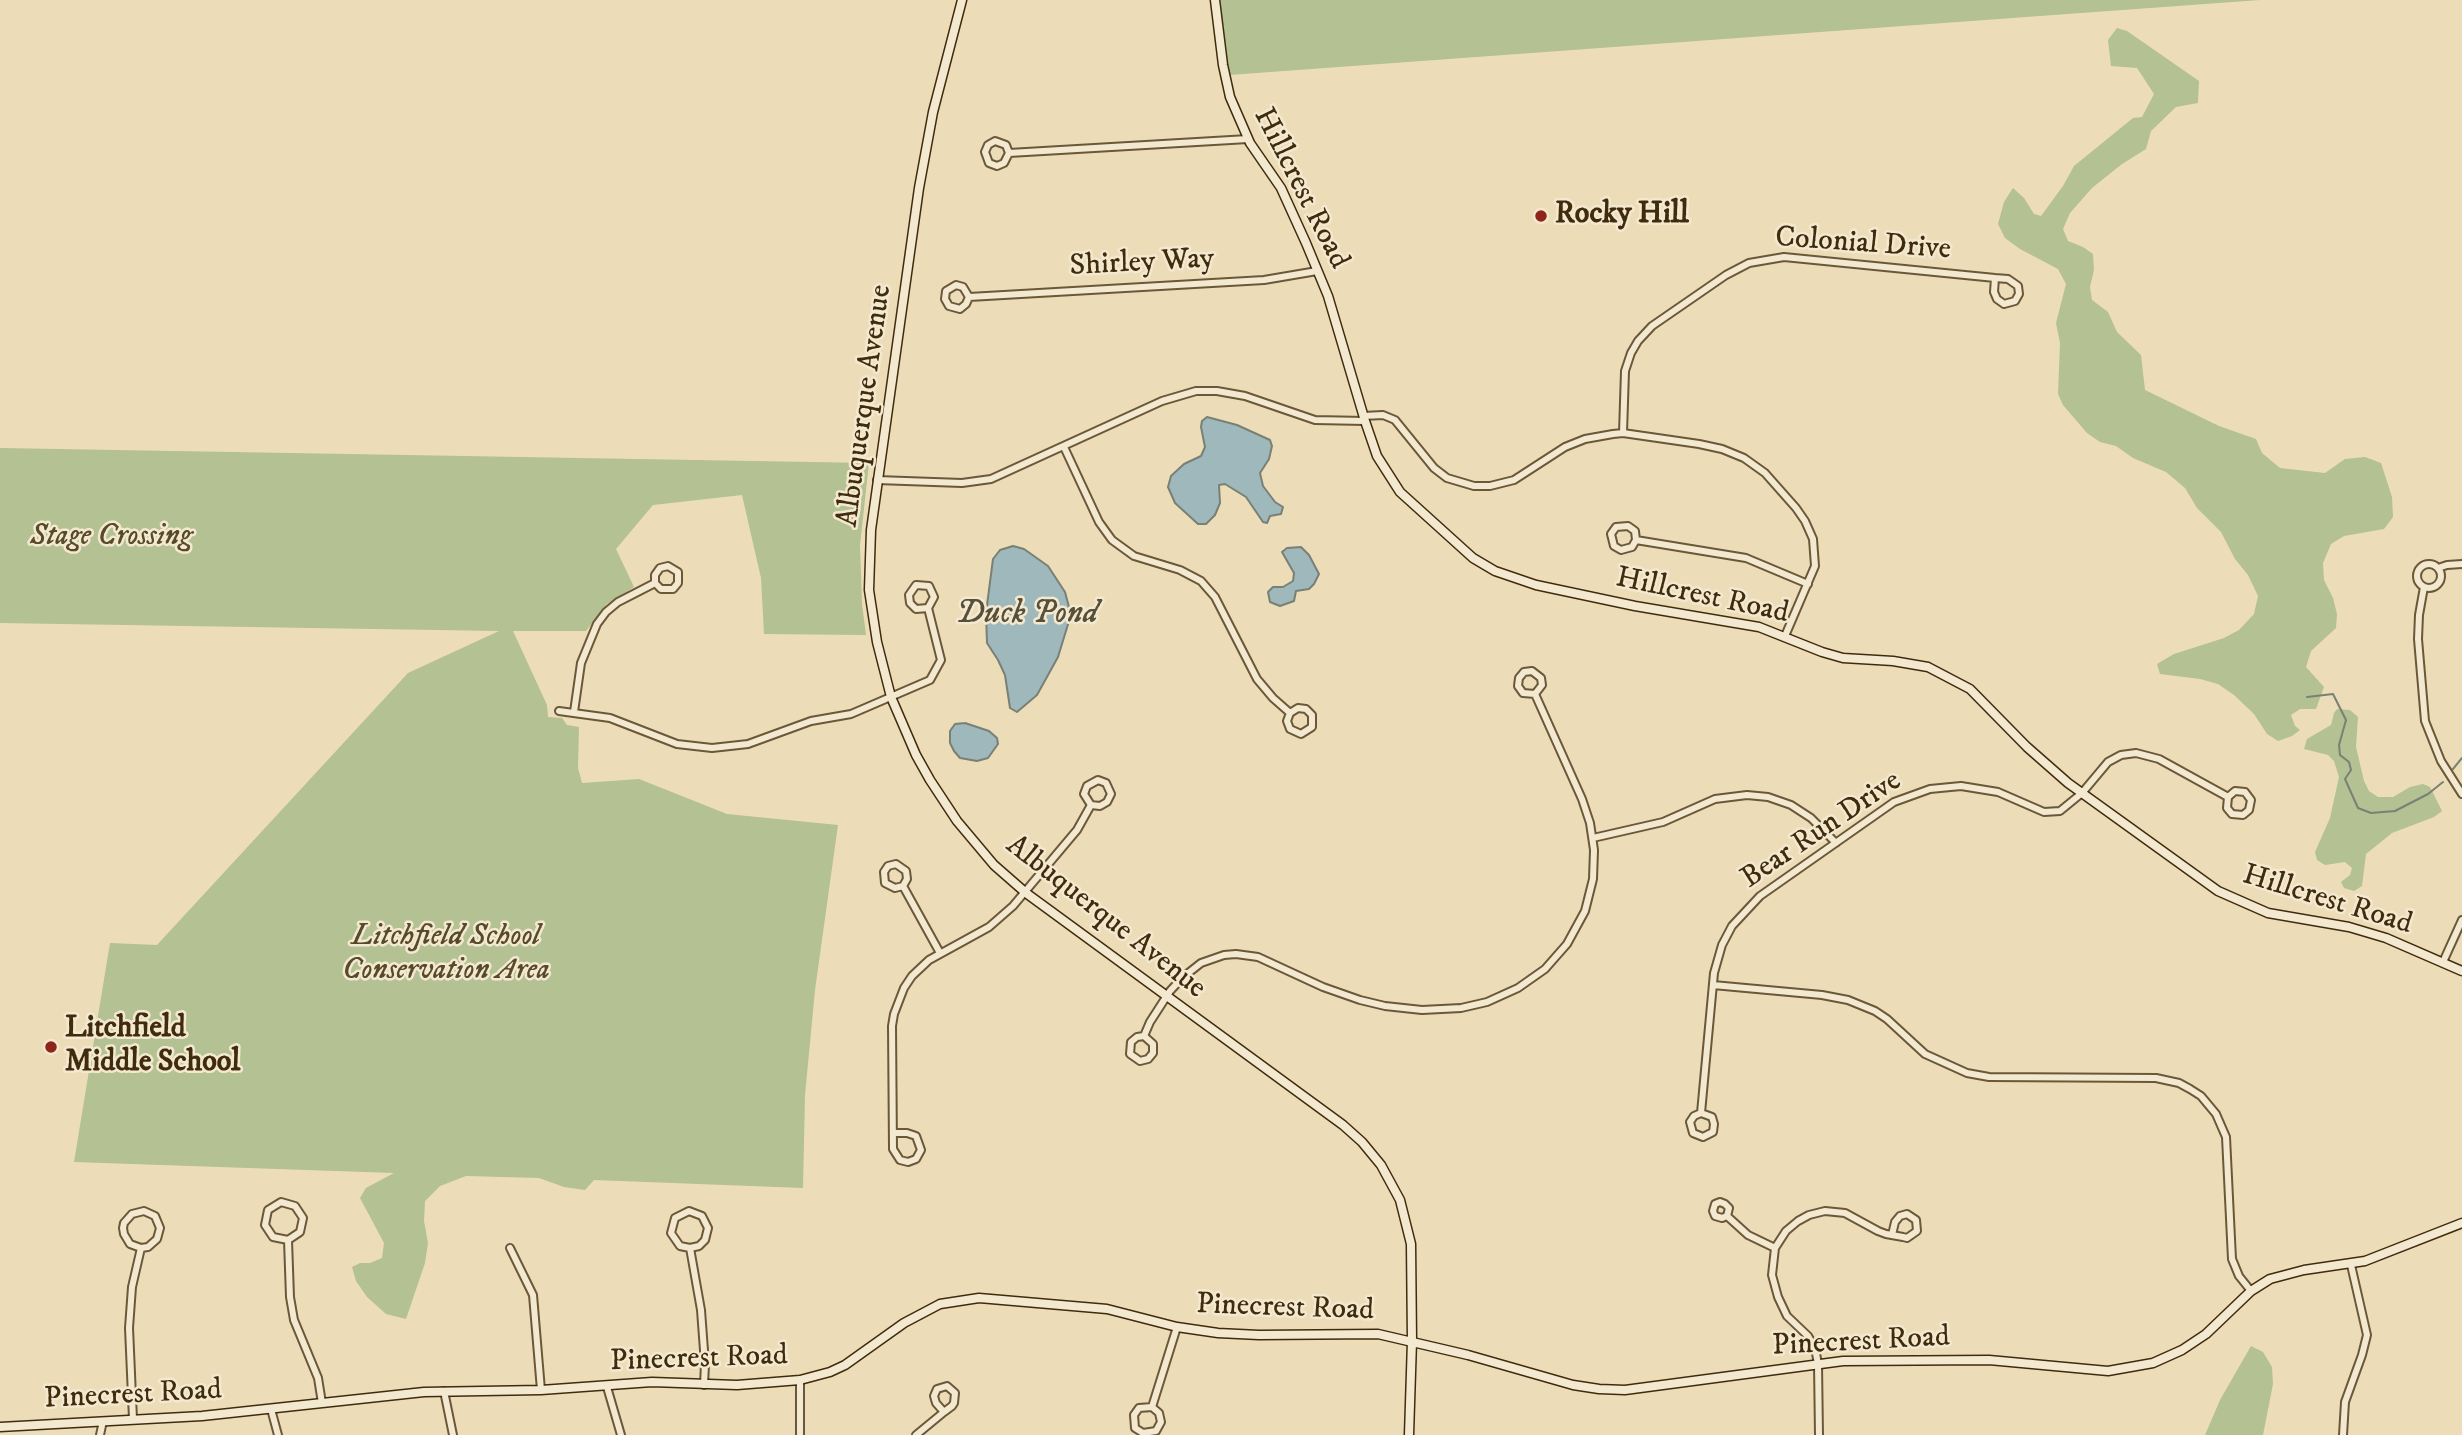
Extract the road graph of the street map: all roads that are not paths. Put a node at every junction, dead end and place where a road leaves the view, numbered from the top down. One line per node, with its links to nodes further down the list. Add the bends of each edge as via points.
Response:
1 (962, 0): 11 (street, Albuquerque Avenue, via 919,188)
2 (1215, 0): 3 (street, Hillcrest Road, via 1230,97)
3 (1248, 139): 4 (street); 5 (street, Hillcrest Road, via 1281,188)
4 (1009, 153): 4 (street, via 999,141 988,145 986,160 997,166)
5 (1317, 271): 7 (street, Shirley Way, via 1265,280); 8 (street, Hillcrest Road)
6 (1995, 278): 6 (street, via 1997,299 2008,304 2015,301 2019,294 2015,282); 9 (street, Colonial Drive, via 1784,257 1749,263 1652,326 1638,341 1625,371)
7 (969, 297)
8 (1364, 419): 9 (street, via 1383,415 1395,420 1441,474 1482,486 1514,480 1575,442); 10 (street, via 1315,420 1245,396 1196,391 1162,401); 19 (street, Hillcrest Road, via 1377,456 1400,492 1450,539 1494,571 1566,592 1759,627)
9 (1623, 433): 16 (street, via 1715,447 1759,467 1808,527 1815,560)
10 (1064, 447): 11 (street, via 977,481); 24 (street, via 1107,535 1126,552 1201,581 1215,597 1257,679)
11 (877, 480): 21 (street, Albuquerque Avenue, via 869,590)
12 (1636, 540): 12 (street, via 1635,531 1628,526 1616,527 1611,534 1611,542 1621,550 1632,547); 16 (street, via 1746,558)
13 (2462, 564): 14 (street)
14 (2438, 568): 17 (street, via 2438,584); 17 (street, via 2427,563 2418,570 2417,578)
15 (655, 583): 15 (street, via 660,568 668,566 678,572 673,589 665,591); 23 (street, via 618,602 597,624 583,656)
16 (1808, 584): 19 (street)
17 (2424, 587): 26 (street, via 2418,639 2425,721 2441,761)
18 (928, 608): 18 (street, via 934,597 932,589 916,585 910,591 910,603 916,609); 21 (street, via 940,666 926,683)
19 (1785, 636): 25 (street, Hillcrest Road, via 1828,654 1915,664 1956,680)
20 (1535, 695): 20 (street, via 1541,678 1536,672 1524,672 1518,686 1523,693); 29 (street, via 1582,799)
21 (891, 697): 23 (street, via 845,716 723,747 677,744 610,718); 32 (street, Albuquerque Avenue, via 916,755 957,821 994,865)
22 (559, 711): 23 (street)
23 (574, 712)
24 (1290, 713): 24 (street, via 1306,709 1314,719 1312,727 1306,733 1293,732 1287,721)
25 (2082, 793): 27 (street, via 2108,762 2136,753 2159,759); 30 (street, Bear Run Drive, via 2066,808 2052,812 1979,787 1930,789 1894,802); 35 (street, Hillcrest Road, via 2236,901 2365,931)
26 (2462, 794)
27 (2228, 797): 27 (street, via 2232,814 2249,810 2251,800 2245,792 2235,791)
28 (1091, 805): 28 (street, via 1104,805 1110,798 1102,781 1087,786); 32 (street, via 1077,830)
29 (1593, 838): 30 (street, via 1663,822 1715,799 1747,795 1791,805); 38 (street, via 1591,890 1574,934 1537,975 1497,998 1435,1010 1385,1006 1336,992 1258,957 1236,954 1201,963)
30 (1836, 843): 37 (street, Bear Run Drive, via 1744,910 1722,945)
31 (903, 886): 34 (street)
32 (1026, 893): 34 (street, via 989,927); 38 (street, Albuquerque Avenue)
33 (2462, 920): 35 (street)
34 (940, 953): 41 (street, via 912,976 894,1014)
35 (2442, 962): 36 (street, Hillcrest Road)
36 (2462, 971)
37 (1713, 985): 40 (street, Bear Run Drive); 51 (street, via 1848,1000 1887,1019 1924,1054 1967,1073 2156,1078 2190,1089 2216,1114 2226,1137 2232,1259)
38 (1166, 996): 39 (street); 53 (street, Albuquerque Avenue, via 1343,1125 1381,1165 1395,1189 1409,1231)
39 (1144, 1036): 39 (street, via 1129,1046 1140,1061 1153,1053 1153,1044)
40 (1701, 1113)
41 (892, 1133): 41 (street, via 916,1136 921,1145 916,1158 904,1162 896,1157)
42 (1727, 1216): 49 (street, via 1753,1239)
43 (2462, 1223): 50 (street, Pinecrest Road)
44 (1892, 1235): 44 (street, via 1900,1216 1907,1214 1916,1220 1914,1235); 49 (street, via 1845,1213 1819,1212 1794,1224)
45 (288, 1240): 45 (street, via 266,1230 266,1214 276,1203 291,1203 301,1213 300,1232); 60 (street, via 292,1312 318,1378)
46 (141, 1248): 46 (street, via 126,1240 123,1228 132,1214 144,1211 155,1216 160,1234 153,1244); 64 (street, via 130,1307)
47 (510, 1248): 58 (street, via 533,1295)
48 (690, 1248): 48 (street, via 676,1242 671,1228 679,1214 689,1211 702,1216 708,1227 705,1240); 56 (street, via 701,1310)
49 (1776, 1248): 54 (street, via 1772,1275 1778,1297 1787,1316 1812,1341)
50 (2351, 1265): 51 (street, Pinecrest Road, via 2285,1274); 75 (street, via 2367,1335 2345,1402)
51 (2251, 1291): 54 (street, Pinecrest Road, via 2189,1346 2124,1370 1989,1360)
52 (1177, 1327): 53 (street, Pinecrest Road, via 1259,1335 1362,1332); 55 (street, Pinecrest Road, via 1084,1306 959,1299 922,1312 830,1372); 61 (street)
53 (1412, 1341): 54 (street, Pinecrest Road, via 1599,1390); 73 (street, Albuquerque Avenue)
54 (1818, 1364): 74 (street)
55 (800, 1380): 56 (street, Pinecrest Road); 71 (street)
56 (704, 1385): 57 (street, Pinecrest Road, via 652,1382)
57 (607, 1387): 58 (street, Pinecrest Road); 70 (street)
58 (541, 1390): 59 (street, Pinecrest Road)
59 (444, 1391): 60 (street, Pinecrest Road); 69 (street)
60 (322, 1403): 62 (street, Pinecrest Road)
61 (1152, 1407): 61 (street, via 1161,1422 1152,1433 1143,1433 1135,1428 1134,1415 1139,1408)
62 (271, 1409): 64 (street, Pinecrest Road); 68 (street)
63 (944, 1412): 72 (street)
64 (133, 1419): 65 (street, Pinecrest Road)
65 (103, 1420): 66 (street, Pinecrest Road); 67 (street)
66 (0, 1427)
67 (100, 1435)
68 (278, 1435)
69 (453, 1435)
70 (621, 1435)
71 (800, 1435)
72 (916, 1435)
73 (1409, 1435)
74 (1819, 1435)
75 (2343, 1435)

